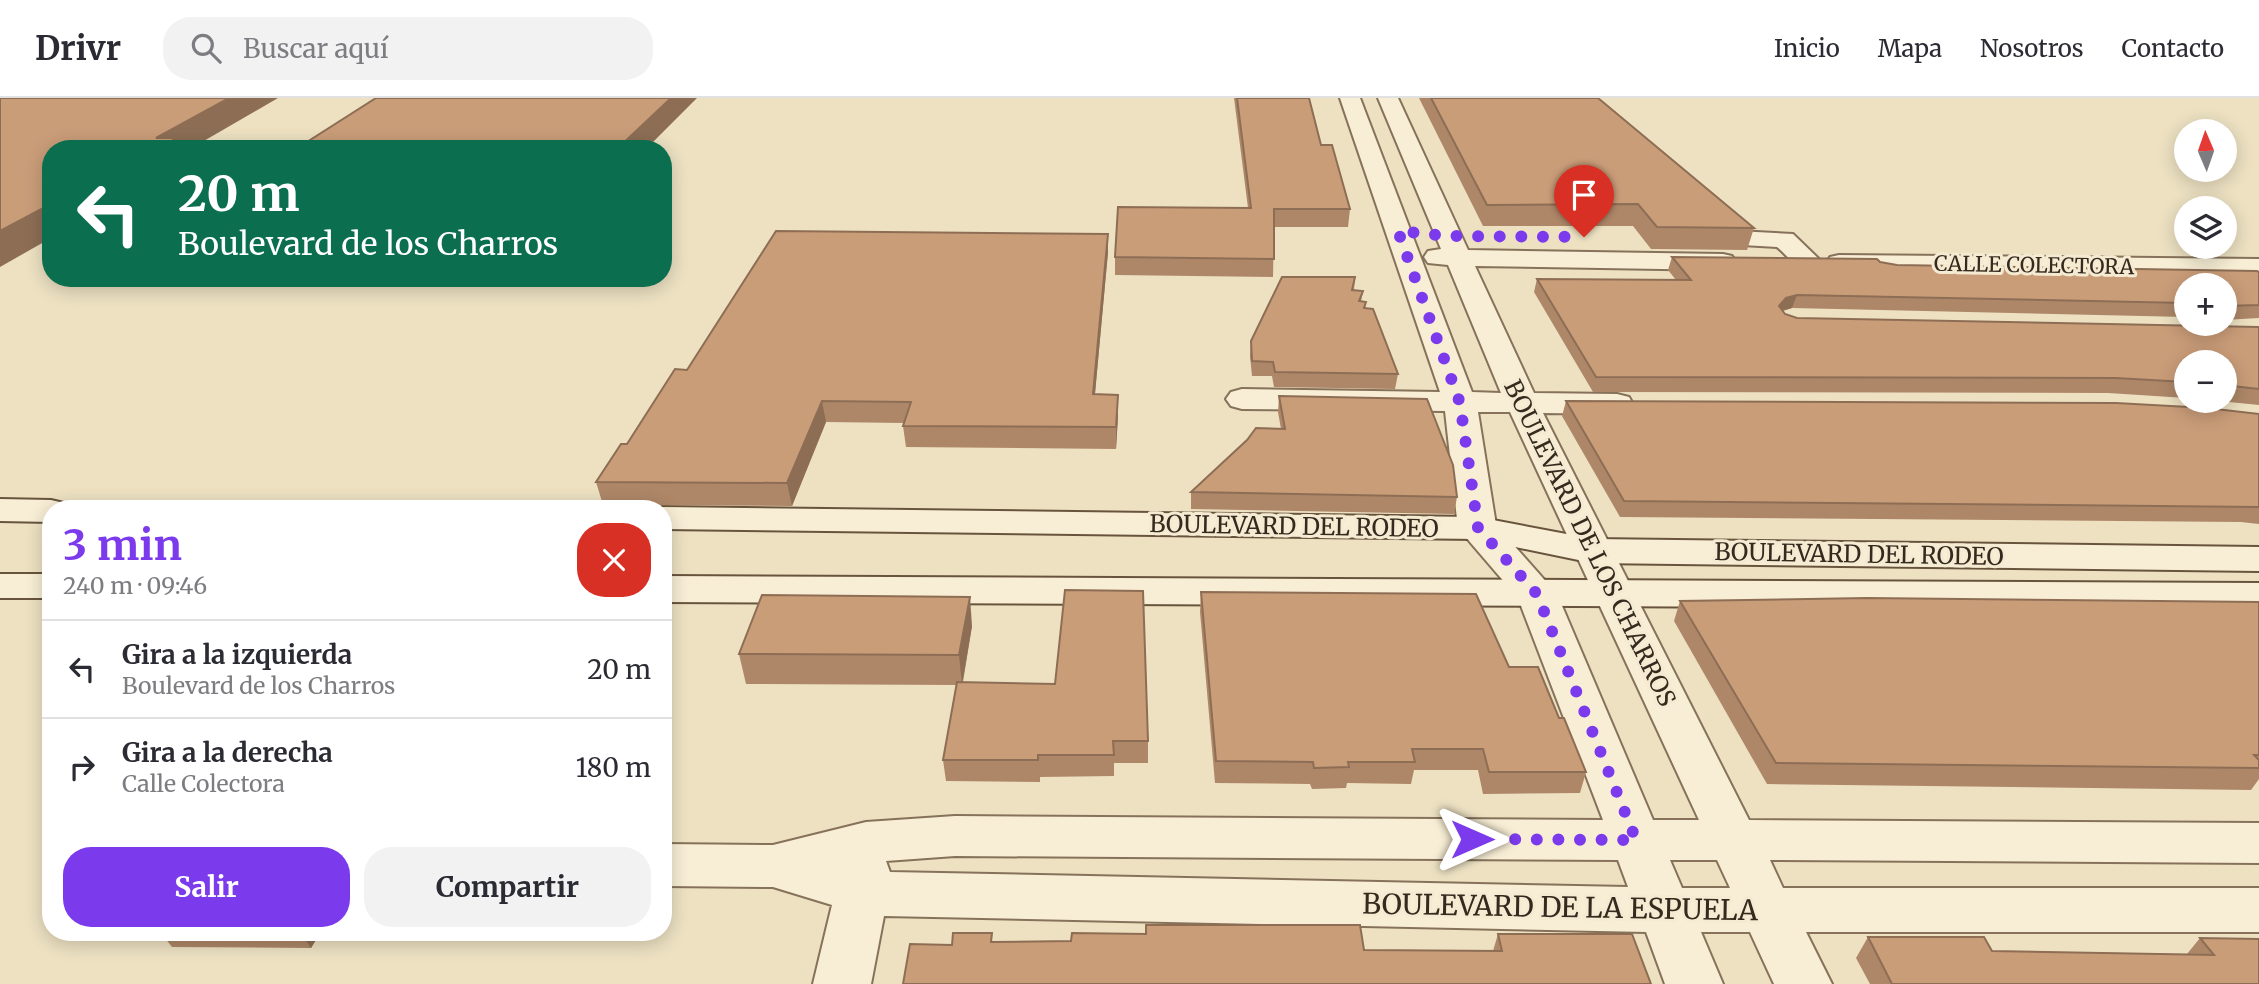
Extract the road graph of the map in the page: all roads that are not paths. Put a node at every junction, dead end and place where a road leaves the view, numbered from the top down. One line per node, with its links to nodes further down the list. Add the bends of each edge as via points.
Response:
1 (1350, 98): 3 (street)
2 (1388, 98): 4 (street, BOULEVARD DE LOS CHARROS)
3 (1402, 243): 4 (street, CALLE COLECTORA); 7 (street)
4 (1453, 248): 5 (street, CALLE COLECTORA, via 1810,263); 8 (street, BOULEVARD DE LOS CHARROS)
5 (2259, 267)
6 (1242, 399): 7 (street)
7 (1460, 403): 8 (street); 13 (street)
8 (1522, 403): 9 (street); 14 (street, BOULEVARD DE LOS CHARROS)
9 (1647, 404)
10 (0, 510): 11 (street)
11 (42, 511)
12 (672, 519): 13 (street, BOULEVARD DEL RODEO)
13 (1478, 528): 14 (street, BOULEVARD DEL RODEO); 19 (street)
14 (1593, 551): 15 (street, BOULEVARD DEL RODEO); 20 (street, BOULEVARD DE LOS CHARROS)
15 (2259, 559)
16 (0, 586): 17 (street)
17 (42, 586)
18 (672, 589): 19 (street, BOULEVARD DEL RODEO)
19 (1537, 594): 20 (street, BOULEVARD DEL RODEO); 22 (street)
20 (1614, 594): 21 (street, BOULEVARD DEL RODEO); 23 (street, BOULEVARD DE LOS CHARROS)
21 (2259, 596)
22 (1636, 840): 23 (street); 26 (street, via 955,836); 28 (street)
23 (1734, 841): 24 (street); 27 (street, BOULEVARD DE LOS CHARROS)
24 (2259, 843)
25 (672, 866): 26 (street)
26 (864, 867): 28 (street, BOULEVARD DE LA ESPUELA); 30 (street)
27 (1767, 909): 28 (street, BOULEVARD DE LA ESPUELA); 29 (street, BOULEVARD DE LA ESPUELA); 32 (street, BOULEVARD DE LOS CHARROS)
28 (1664, 910): 31 (street)
29 (2259, 910)
30 (842, 984)
31 (1694, 984)
32 (1803, 984)

